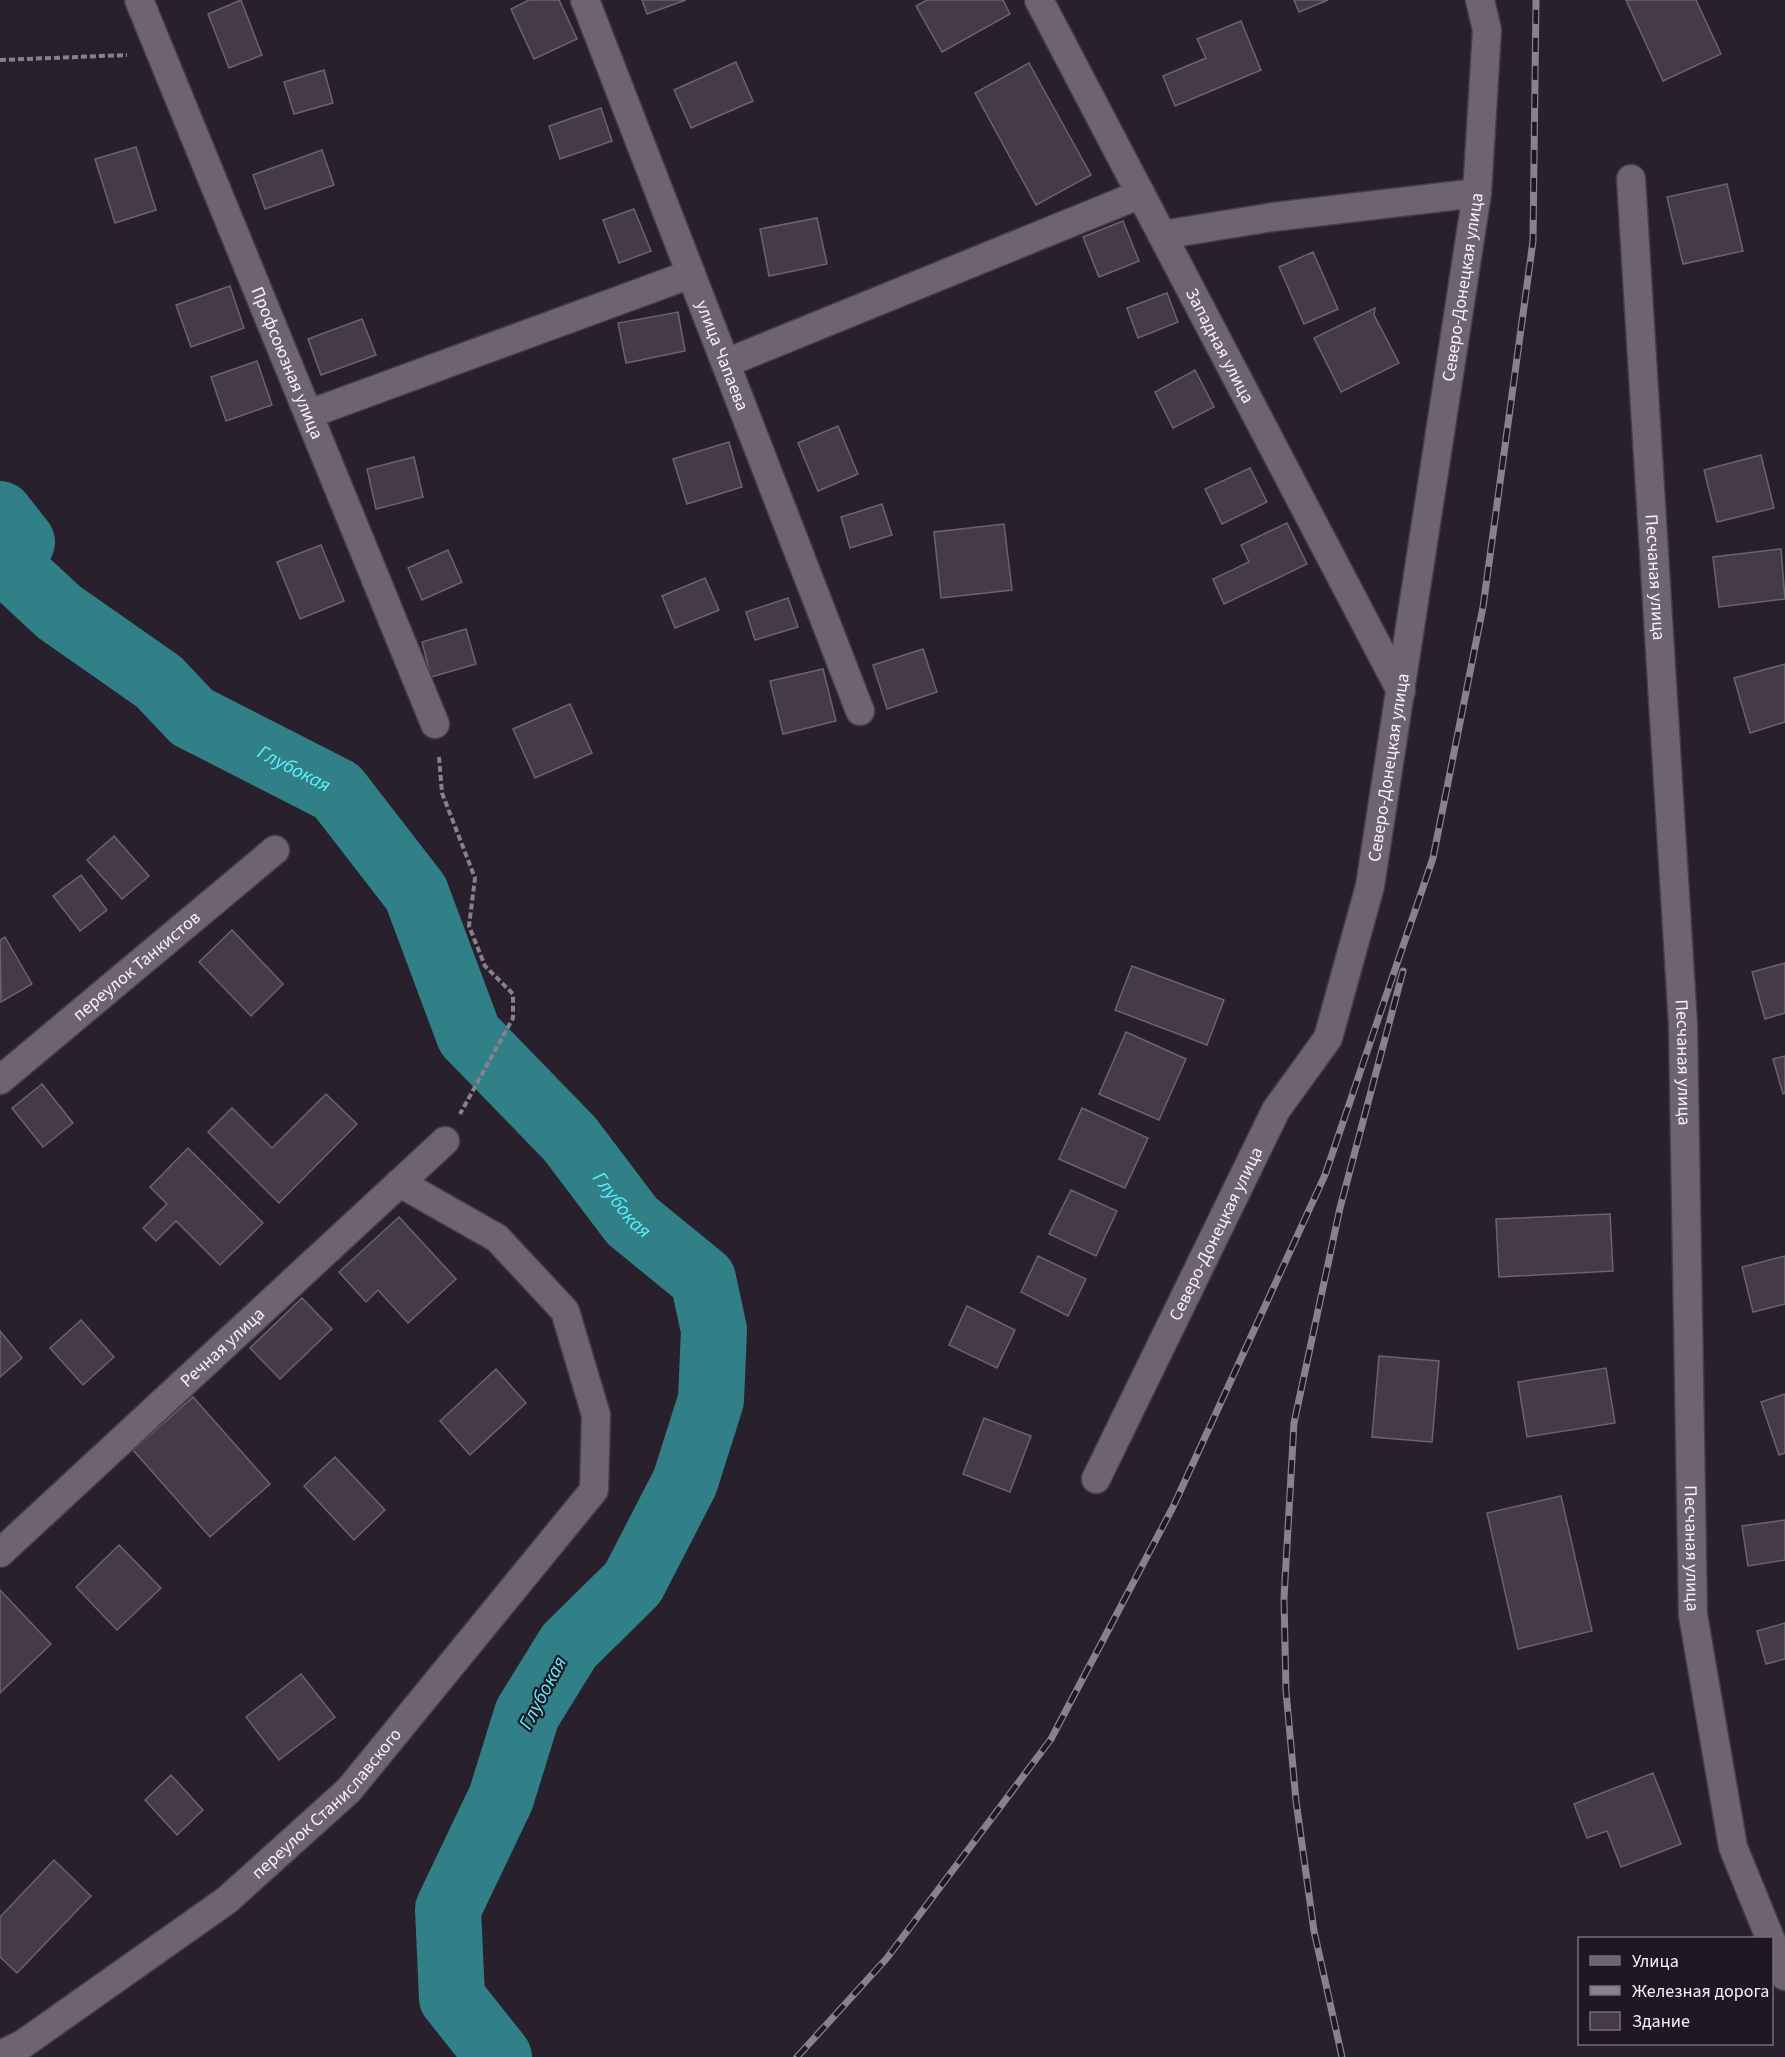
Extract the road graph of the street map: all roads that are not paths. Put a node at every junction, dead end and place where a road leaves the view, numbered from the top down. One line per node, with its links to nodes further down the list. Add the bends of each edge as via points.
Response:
1 (139, 0): 11 (street, Профсоюзная улица)
2 (585, 0): 9 (street, улица Чапаева)
3 (1038, 0): 7 (street, Западная улица)
4 (1480, 0): 6 (street, Северо-Донецкая улица, via 1487,30)
5 (1631, 178): 21 (street, Песчаная улица, via 1683,1025 1693,1615 1733,1846)
6 (1477, 193): 8 (street, via 1273,217); 12 (street, Северо-Донецкая улица)
7 (1141, 194): 8 (street, Западная улица); 10 (street)
8 (1162, 235): 12 (street, Западная улица)
9 (691, 273): 10 (street, улица Чапаева); 11 (street)
10 (726, 363): 13 (street, улица Чапаева)
11 (309, 414): 14 (street, Профсоюзная улица)
12 (1401, 691): 19 (street, Северо-Донецкая улица, via 1370,886 1328,1038 1276,1110)
13 (860, 711)
14 (435, 724)
15 (275, 850): 16 (street, переулок Танкистов)
16 (0, 1080)
17 (446, 1141): 18 (street, Речная улица)
18 (400, 1183): 20 (street, Речная улица); 24 (street, переулок Станиславского, via 497,1238 565,1311 596,1415 594,1490 349,1790 227,1900 23,2044)
19 (1096, 1479)
20 (0, 1553)
21 (1770, 1937)
22 (1773, 1945): 23 (street, Песчаная улица)
23 (1785, 1976)
24 (0, 2055)

